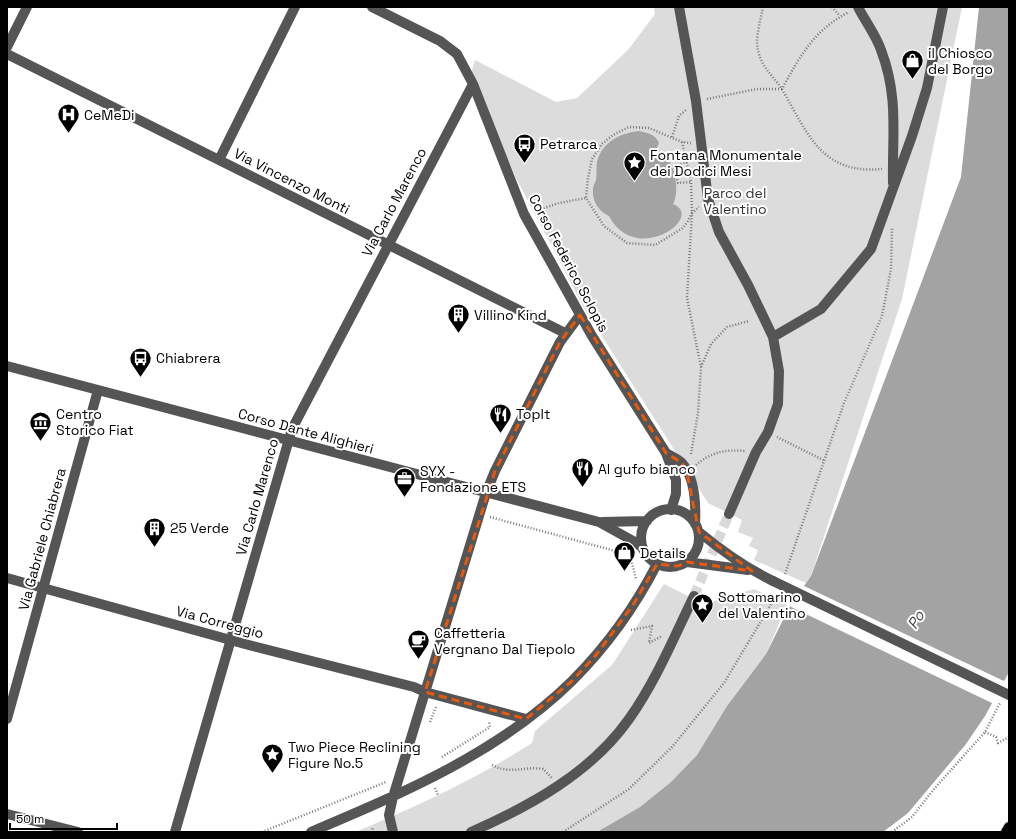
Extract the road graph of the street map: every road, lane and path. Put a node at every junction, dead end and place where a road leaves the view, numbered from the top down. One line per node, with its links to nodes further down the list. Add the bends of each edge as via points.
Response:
1 (27, 7): 10 (street)
2 (295, 7): 18 (street)
3 (372, 7): 12 (street, Corso Federico Sclopis, via 440,41 457,54)
4 (679, 7): 14 (street)
5 (763, 7): 13 (path, via 757,43 762,64)
6 (832, 7): 9 (path)
7 (858, 7): 9 (path); 20 (street, via 881,48 889,74 894,105)
8 (943, 7): 22 (street, via 927,88)
9 (840, 16): 13 (path, via 803,51)
10 (7, 47)
11 (7, 54): 18 (street, Via Vincenzo Monti)
12 (472, 84): 25 (street, Corso Federico Sclopis); 28 (street, Via Carlo Marenco)
13 (782, 89): 14 (path, via 757,89); 20 (path, via 802,126 819,150 835,161 871,170)
14 (696, 100): 15 (path, via 679,116); 32 (street, via 708,199 719,232)
15 (672, 137): 16 (path); 23 (path, via 649,128 629,127 613,135 602,144 592,159)
16 (682, 142): 17 (path); 19 (path)
17 (691, 143)
18 (218, 160): 28 (street, Via Vincenzo Monti)
19 (687, 161): 21 (path); 21 (path, via 674,166 678,183)
20 (892, 168): 22 (street)
21 (691, 182): 26 (path)
22 (893, 189): 32 (street, via 871,250 821,309)
23 (586, 198): 25 (path); 26 (path, via 604,226 627,243 655,245 683,228)
24 (700, 206): 26 (path)
25 (524, 214): 29 (street, Corso Federico Sclopis)
26 (692, 214): 34 (path, via 687,298)
27 (892, 226): 40 (path, via 892,269 882,316 844,403)
28 (388, 244): 31 (street, Via Vincenzo Monti); 37 (street, Via Carlo Marenco, via 297,418)
29 (580, 315): 31 (street); 39 (street, Corso Federico Sclopis)
30 (749, 322): 34 (path, via 727,327 711,344)
31 (565, 333): 42 (street)
32 (773, 337): 36 (street, via 779,371 778,404)
33 (7, 366): 35 (street, Corso Dante Alighieri)
34 (701, 367): 41 (path, via 698,413)
35 (98, 390): 37 (street, Corso Dante Alighieri); 56 (street, Via Gabriele Chiabrera)
36 (768, 432): 38 (street); 40 (path)
37 (288, 441): 42 (street, Corso Dante Alighieri); 61 (street, Via Carlo Marenco)
38 (756, 452): 41 (path, via 729,449 703,458); 44 (street)
39 (666, 453): 41 (street, Corso Federico Sclopis, via 682,463); 43 (street, Corso Federico Sclopis, via 676,480 676,494)
40 (825, 461): 53 (path)
41 (688, 473): 48 (street, Corso Federico Sclopis, via 692,483)
42 (486, 493): 45 (street); 47 (street, Corso Dante Alighieri)
43 (671, 510): 46 (street, via 658,512); 48 (street, via 689,516)
44 (729, 514)
45 (479, 515): 57 (path, via 630,555 636,580 634,585); 62 (street)
46 (647, 520): 47 (street, Corso Dante Alighieri); 49 (street, via 642,534)
47 (599, 522): 49 (street, Corso Dante Alighieri)
48 (697, 528): 50 (street, via 698,544); 52 (street, via 718,548)
49 (643, 548): 51 (street, via 646,555)
50 (687, 562): 51 (street, via 667,567); 52 (street)
51 (657, 564): 57 (street)
52 (752, 571): 55 (street)
53 (784, 576)
54 (7, 578): 56 (street, Via Correggio)
55 (776, 585): 63 (street, bridge); 90 (path, via 773,602 724,683 672,747 629,789)
56 (43, 588): 61 (street, Via Correggio); 66 (street, Via Gabriele Chiabrera)
57 (643, 589): 67 (street, via 596,656 572,681)
58 (694, 596): 89 (street, via 643,696 628,720 606,745 558,786 505,817)
59 (628, 631): 60 (path, via 652,626 649,643)
60 (665, 636)
61 (231, 639): 62 (street, Via Correggio); 84 (street, Via Carlo Marenco)
62 (425, 692): 65 (street, Via Correggio); 79 (street)
63 (1006, 697): 71 (path)
64 (443, 709): 69 (path, via 435,707)
65 (508, 714): 67 (street, Via Correggio); 70 (path)
66 (7, 719)
67 (526, 719): 75 (street)
68 (489, 720): 70 (path)
69 (428, 728)
70 (490, 728): 73 (path)
71 (985, 732): 72 (path, via 996,737 998,743); 91 (path, via 912,817)
72 (1009, 737)
73 (438, 759)
74 (492, 765): 76 (path, via 506,771 543,769)
75 (430, 778): 78 (path); 79 (street)
76 (552, 778)
77 (390, 780): 85 (path)
78 (438, 795)
79 (393, 797): 86 (street); 88 (street, via 389,815)
80 (7, 814): 83 (street)
81 (1009, 827): 92 (main road)
82 (373, 828): 87 (path)
83 (78, 832)
84 (175, 832)
85 (262, 832)
86 (311, 832)
87 (371, 832)
88 (393, 832)
89 (470, 832)
90 (563, 832)
91 (892, 832)
92 (1006, 832)

